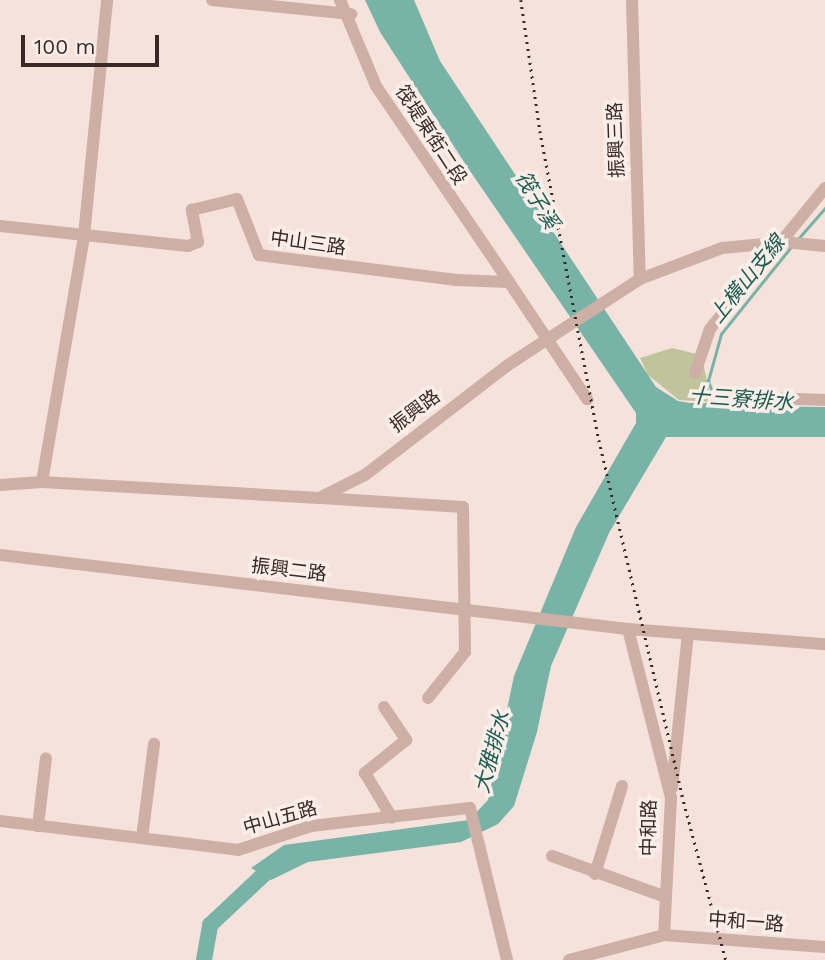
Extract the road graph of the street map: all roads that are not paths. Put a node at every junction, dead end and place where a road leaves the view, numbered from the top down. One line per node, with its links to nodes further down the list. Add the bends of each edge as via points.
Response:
1 (107, 0): 8 (street)
2 (212, 0): 5 (street)
3 (340, 0): 5 (street, 筏堤東街二段)
4 (632, 0): 11 (street, 振興三路)
5 (349, 15): 12 (street, 筏堤東街二段, via 389,107)
6 (825, 188): 9 (street)
7 (0, 226): 8 (street, 中山三路)
8 (84, 236): 12 (street, 中山三路, via 188,246 198,242 192,209 237,199 258,255 456,280); 18 (street)
9 (784, 242): 10 (street, 振興路); 11 (street, 振興路, via 722,248); 14 (street, via 710,329)
10 (825, 247)
11 (640, 279): 13 (street, 振興路)
12 (509, 282): 13 (street)
13 (548, 338): 16 (street); 20 (street, 振興路, via 365,475)
14 (695, 373)
15 (717, 396): 17 (street)
16 (587, 399)
17 (825, 400)
18 (42, 482): 19 (street, 振興路); 20 (street, 振興路)
19 (0, 485)
20 (319, 498): 22 (street, via 463,507)
21 (0, 555): 22 (street, 振興二路)
22 (461, 609): 23 (street, 振興二路); 26 (street, via 465,652)
23 (628, 629): 24 (street); 31 (street, 中和路)
24 (688, 634): 25 (street); 31 (street)
25 (825, 644)
26 (428, 698)
27 (384, 707): 32 (street, via 406,740 365,773)
28 (154, 744): 35 (street)
29 (46, 758): 34 (street)
30 (622, 786): 37 (street)
31 (671, 799): 38 (street, 中和路)
32 (392, 818): 35 (street, 中山五路, via 311,826 238,850); 41 (street, 中山五路, via 470,808)
33 (0, 821): 34 (street, 中山五路)
34 (38, 826): 35 (street, 中山五路)
35 (142, 838)
36 (552, 856): 37 (street)
37 (595, 874): 38 (street)
38 (666, 897): 39 (street, 中和路)
39 (664, 935): 40 (street, 中和一路); 42 (street)
40 (825, 947)
41 (507, 960)
42 (569, 960)

